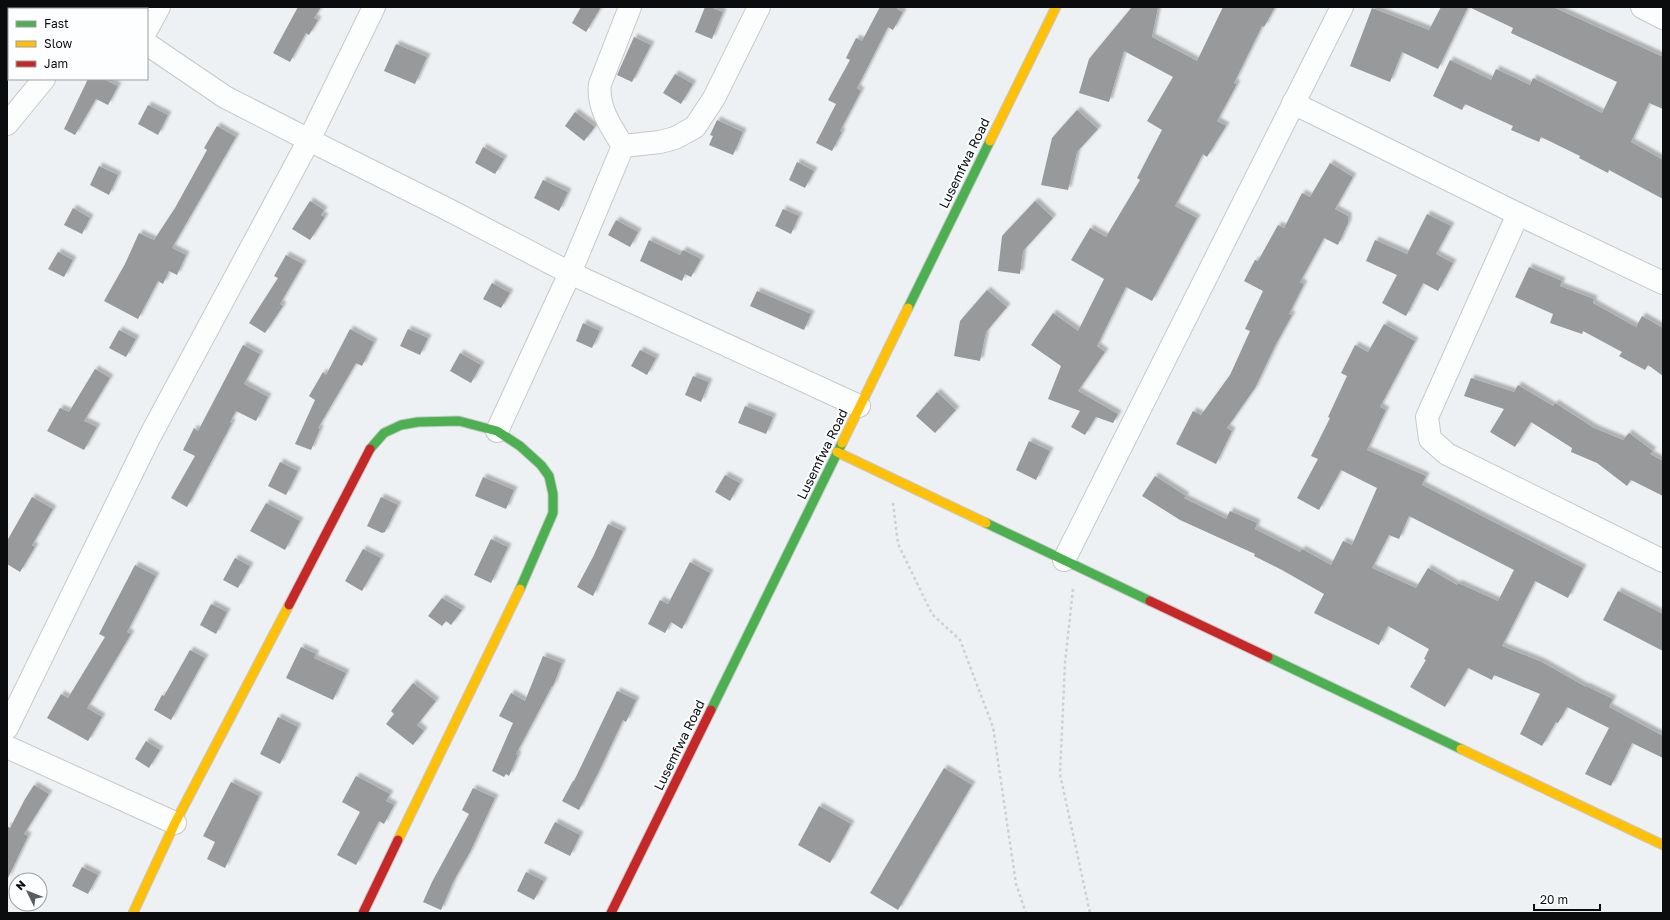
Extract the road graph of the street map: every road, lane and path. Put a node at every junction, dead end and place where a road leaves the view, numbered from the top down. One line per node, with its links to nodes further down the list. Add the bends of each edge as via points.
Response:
1 (159, 7): 9 (street)
2 (374, 7): 14 (street)
3 (630, 7): 15 (street, via 599,91 609,124)
4 (759, 7): 15 (street, via 714,98 695,127 675,138 660,142)
5 (1056, 7): 19 (street, Lusemfwa Road)
6 (1342, 7): 12 (street)
7 (1642, 7): 8 (street)
8 (1663, 18)
9 (148, 26)
10 (148, 45): 14 (street, via 225,97)
11 (43, 80): 13 (street)
12 (1293, 103): 16 (street); 24 (street)
13 (7, 124)
14 (308, 140): 17 (street); 25 (street, via 150,436)
15 (623, 146): 17 (street)
16 (1518, 214): 18 (street); 23 (street, via 1427,417 1430,439 1447,454)
17 (570, 273): 19 (street); 20 (street)
18 (1663, 283)
19 (859, 406): 21 (street, Lusemfwa Road)
20 (497, 430): 27 (street, via 459,421 418,422 401,425 384,433 370,449); 30 (street, via 520,446 549,476 553,494 553,513 516,598)
21 (837, 452): 22 (street); 31 (street, Lusemfwa Road)
22 (891, 478): 24 (street); 32 (path, via 898,544 932,614 960,640 993,727 1016,884)
23 (1663, 561)
24 (1073, 565): 28 (street); 33 (path, via 1060,774)
25 (7, 728)
26 (7, 747): 27 (street)
27 (175, 823): 29 (street)
28 (1663, 845)
29 (133, 913)
30 (364, 913)
31 (611, 913)
32 (1026, 913)
33 (1090, 913)

